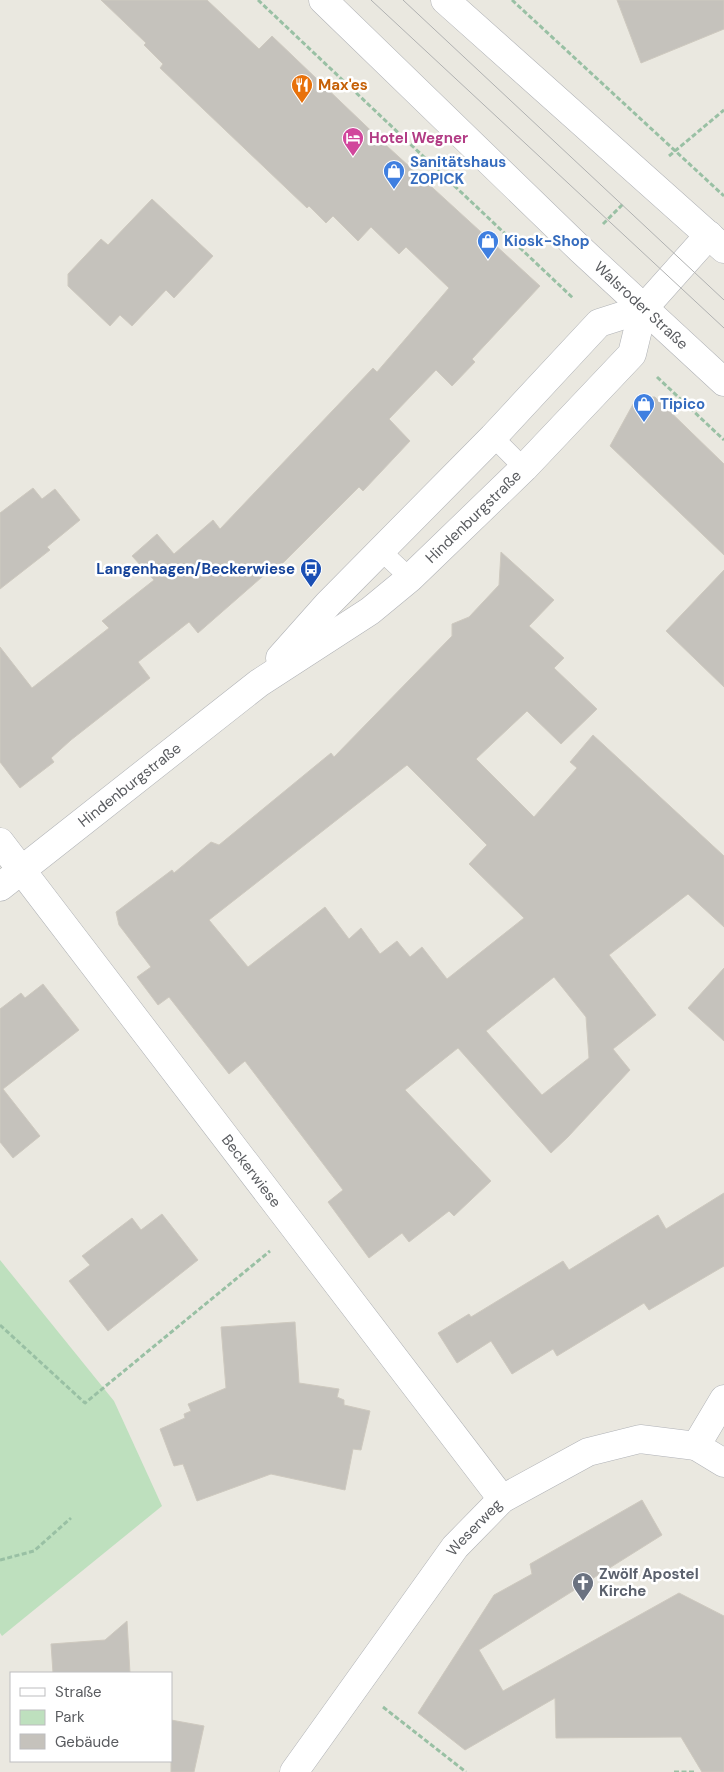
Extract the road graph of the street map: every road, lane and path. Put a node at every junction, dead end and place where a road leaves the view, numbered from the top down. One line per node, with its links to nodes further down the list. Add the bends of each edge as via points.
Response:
1 (258, 0): 11 (path)
2 (323, 0): 10 (street, Walsroder Straße)
3 (445, 0): 7 (street)
4 (512, 0): 6 (path)
5 (724, 110): 6 (path)
6 (675, 150): 7 (path); 8 (path)
7 (646, 179): 9 (street); 10 (path)
8 (724, 196)
9 (717, 242): 13 (street, Hindenburgstraße)
10 (580, 249): 11 (path); 13 (street, Walsroder Straße)
11 (551, 279): 12 (path)
12 (568, 294)
13 (642, 309): 15 (street, Walsroder Straße); 16 (street, Hindenburgstraße, via 599,323); 18 (street, Hindenburgstraße, via 632,354)
14 (654, 374): 17 (path)
15 (724, 382)
16 (493, 437): 18 (lane); 19 (street, Hindenburgstraße)
17 (724, 440)
18 (524, 468): 20 (street, Hindenburgstraße)
19 (381, 551): 20 (lane); 21 (street, Hindenburgstraße, via 328,604)
20 (410, 578): 21 (street, Hindenburgstraße, via 370,611)
21 (259, 683): 23 (street, Hindenburgstraße)
22 (0, 842): 23 (street, Beckerwiese)
23 (22, 870): 24 (street, Hindenburgstraße); 25 (street, Beckerwiese)
24 (0, 887)
25 (296, 1230): 26 (path, via 85,1403); 30 (street, Beckerwiese)
26 (0, 1325)
27 (724, 1399): 28 (street)
28 (696, 1446): 29 (street); 30 (street, Weserweg, via 640,1439 588,1452)
29 (724, 1463)
30 (502, 1499): 33 (street, Weserweg, via 455,1547)
31 (71, 1518): 32 (path, via 34,1551)
32 (0, 1560)
33 (357, 1687): 34 (street, Weserweg); 35 (path)
34 (294, 1772)
35 (466, 1772)
36 (674, 1772): 37 (path)
37 (694, 1772)

